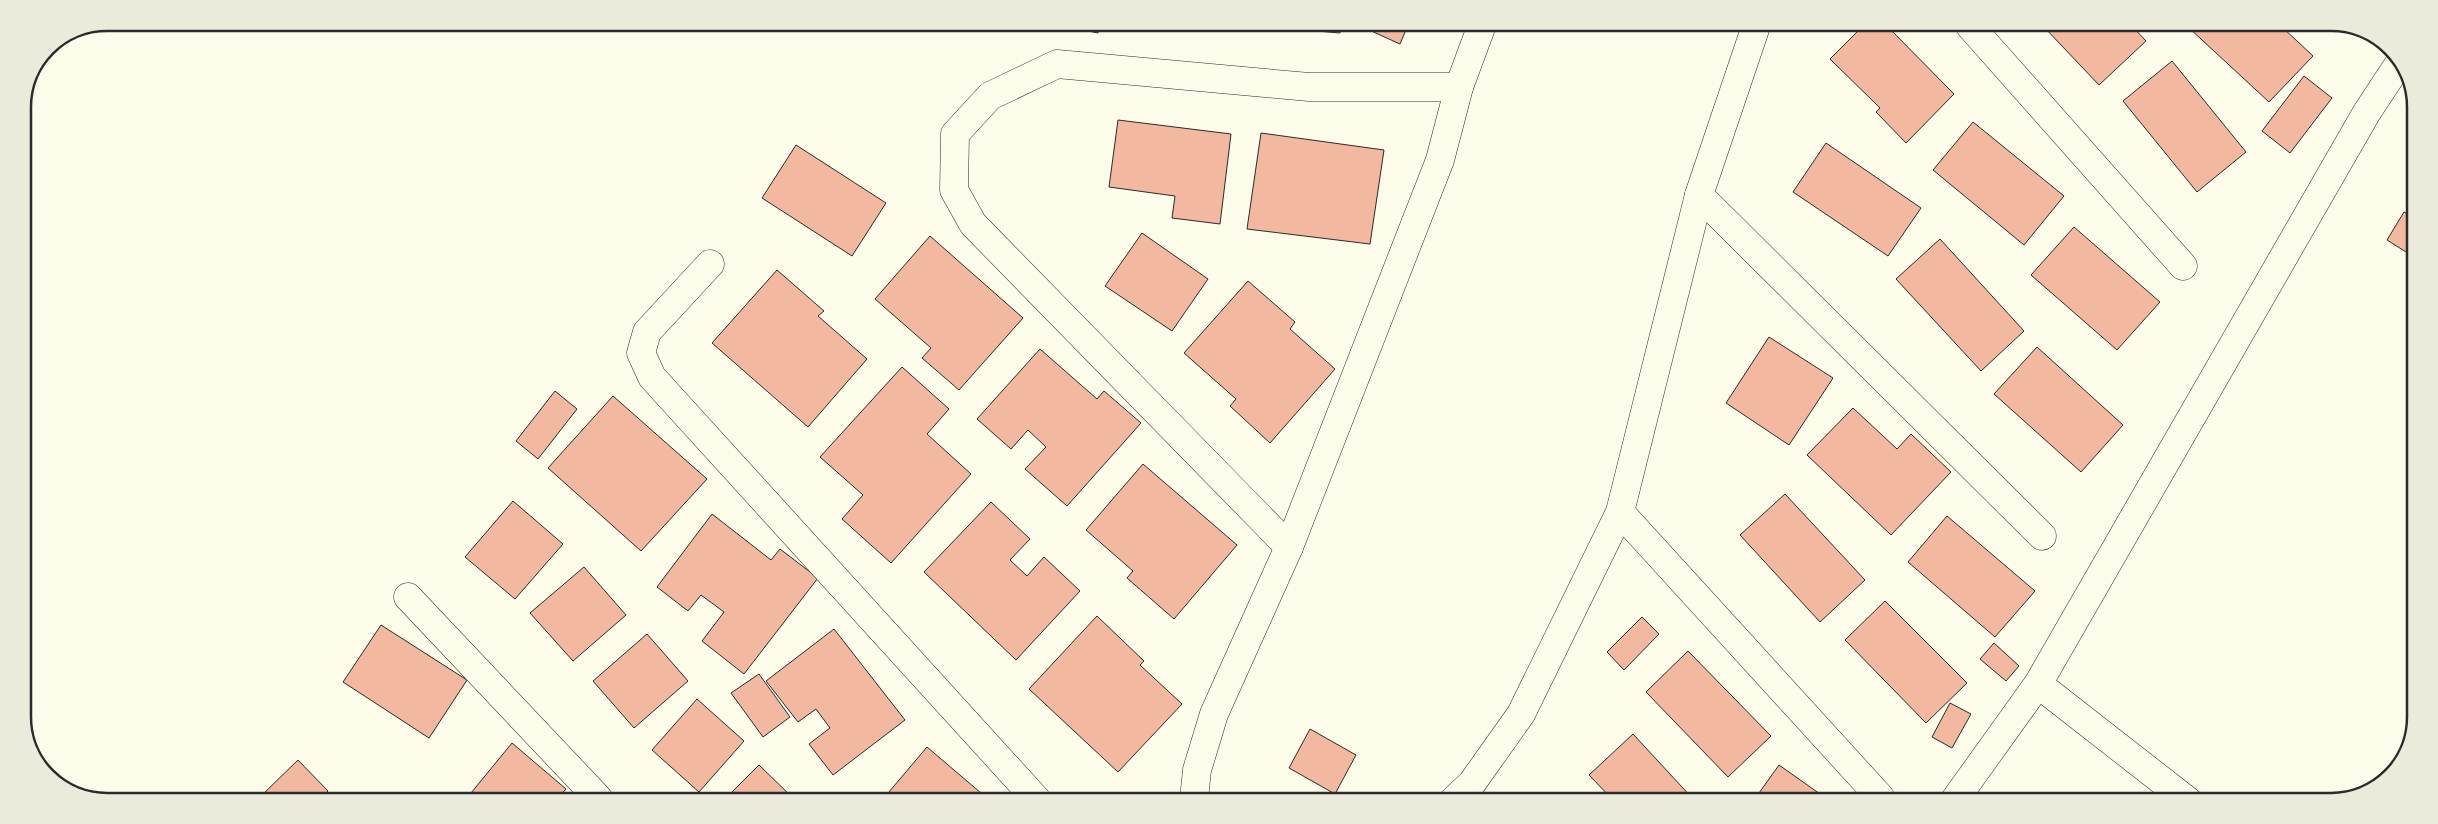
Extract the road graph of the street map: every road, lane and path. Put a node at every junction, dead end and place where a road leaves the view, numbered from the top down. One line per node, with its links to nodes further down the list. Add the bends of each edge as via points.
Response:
1 (1480, 31): 5 (street)
2 (1754, 31): 6 (street)
3 (1974, 31): 8 (street)
4 (2396, 68): 13 (street, via 2367,112)
5 (1459, 87): 11 (street, via 1440,160); 11 (street, via 1309,86 1057,64 990,96 955,134 954,190 973,224)
6 (1699, 195): 9 (street); 10 (street)
7 (710, 264): 15 (street, via 647,332 640,353 652,377)
8 (2183, 266)
9 (1620, 512): 17 (street, via 1521,714); 18 (street)
10 (2042, 536)
11 (1289, 547): 16 (street, via 1214,714 1197,770)
12 (408, 597): 14 (street)
13 (2038, 684): 19 (street); 20 (street)
14 (593, 793)
15 (1031, 793)
16 (1195, 793)
17 (1473, 793)
18 (1877, 793)
19 (1960, 793)
20 (2178, 793)

